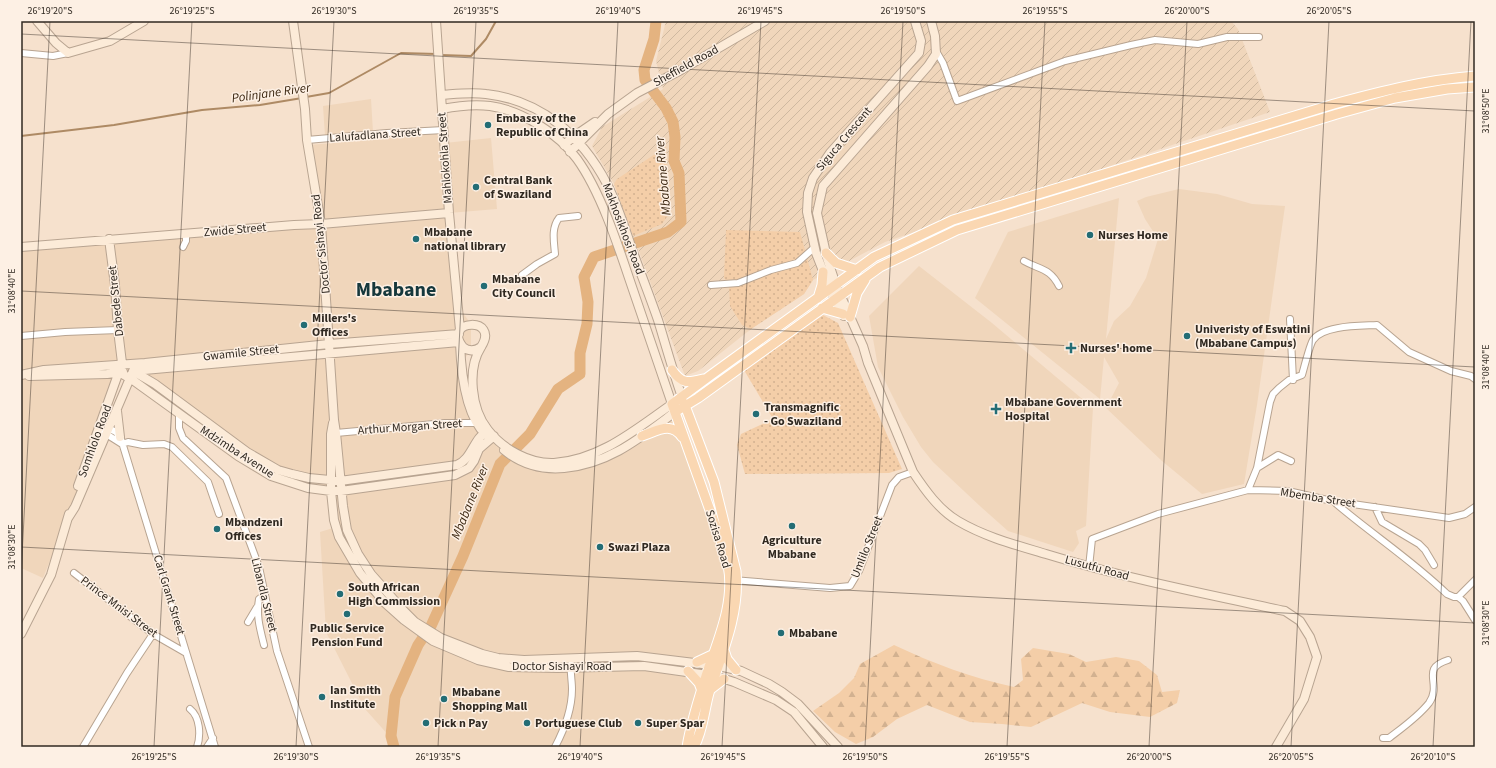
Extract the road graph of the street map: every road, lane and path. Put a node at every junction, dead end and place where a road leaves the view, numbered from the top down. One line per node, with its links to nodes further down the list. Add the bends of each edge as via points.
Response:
1 (37, 21): 11 (main road, via 56,44)
2 (144, 21): 11 (main road, via 110,40)
3 (293, 21): 20 (main road, Doctor Sishayi Road)
4 (436, 21): 15 (main road, Mahlokohla Street)
5 (765, 21): 17 (main road, Sheffield Road, via 637,93)
6 (915, 21): 9 (main road, via 919,31)
7 (931, 21): 10 (main road, Siguca Crescent)
8 (1259, 36): 10 (street, via 1227,37 1198,44 1155,40 1132,44 1065,62 957,101 943,63)
9 (920, 47): 10 (main road); 31 (main road, Siguca Crescent, via 916,58 830,153 813,178 808,193 807,212)
10 (935, 50): 32 (main road, Siguca Crescent, via 936,54 928,66 823,186 817,213)
11 (68, 52): 12 (street, via 53,56)
12 (21, 53)
13 (1475, 76): 34 (main road, via 1447,78 1392,88 1334,104 953,220 874,257)
14 (1475, 87): 37 (main road, via 1395,98 1337,114 965,228)
15 (441, 95): 16 (main road, Mahlokohla Street); 19 (main road, Makhosikhosi Road, via 486,94 511,99 554,120)
16 (442, 109): 18 (main road, Mahlokohla Street); 22 (main road, Makhosikhosi Road, via 490,106 506,110 538,124)
17 (608, 114): 19 (main road, Sheffield Road); 21 (main road, Sheffield Road)
18 (444, 130): 20 (street, Lalufadlana Street); 24 (main road, Mahlokohla Street)
19 (573, 137): 21 (main road, Makhosikhosi Road); 22 (main road, Sheffield Road)
20 (307, 140): 26 (main road, Doctor Sishayi Road)
21 (579, 144): 23 (main road, Sheffield Road); 54 (main road, Makhosikhosi Road, via 607,184 658,319)
22 (564, 145): 23 (main road, Makhosikhosi Road)
23 (570, 152): 67 (main road, Makhosikhosi Road, via 586,173 595,191 623,259)
24 (449, 213): 26 (main road, Zwide Street); 41 (main road, Mahlokohla Street)
25 (578, 216): 36 (street, via 559,218 555,222 556,254)
26 (321, 224): 27 (main road, Zwide Street); 50 (main road, Doctor Sishayi Road)
27 (186, 235): 28 (main road, Zwide Street); 30 (street)
28 (109, 239): 29 (main road, Zwide Street); 47 (main road, Dabede Street)
29 (21, 247)
30 (183, 247)
31 (815, 248): 35 (main road, Siguca Crescent); 38 (street, via 796,263 738,283)
32 (826, 253): 34 (main road, via 836,263); 40 (main road, Siguca Crescent)
33 (1024, 261): 39 (street, via 1049,272)
34 (856, 270): 40 (main road)
35 (823, 272): 40 (main road, Siguca Crescent); 42 (main road)
36 (522, 275)
37 (868, 275): 40 (main road); 44 (main road)
38 (711, 285)
39 (1059, 286)
40 (835, 292): 42 (main road); 43 (main road); 44 (main road, Lusutfu Road)
41 (457, 296): 46 (main road, Mahlokohla Street, via 466,317); 49 (main road, Mahlokohla Street)
42 (818, 298): 59 (main road)
43 (822, 308): 44 (main road); 62 (main road)
44 (846, 316): 81 (main road, Lusutfu Road, via 863,346)
45 (1290, 319): 61 (street)
46 (476, 324): 49 (main road, via 467,324); 51 (main road, via 485,334)
47 (118, 330): 48 (street); 53 (main road, Dabede Street)
48 (21, 336)
49 (459, 337): 50 (main road, Gwamile Street); 51 (main road, via 466,350 477,350); 52 (main road, Gwamile Street); 70 (main road, Mahlokohla Street, via 469,405)
50 (329, 344): 52 (main road, Doctor Sishayi Road); 53 (main road, Gwamile Street)
51 (481, 347): 70 (main road, via 472,375)
52 (329, 353): 56 (main road, Gwamile Street); 69 (main road, Doctor Sishayi Road)
53 (122, 363): 55 (main road, Somhlolo Road); 57 (main road, Gwamile Street, via 44,370); 58 (main road, Mdzimba Avenue)
54 (672, 370): 59 (main road, via 679,379 687,382); 63 (main road, Makhosikhosi Road)
55 (119, 372): 57 (main road, Gwamile Street, via 41,377); 58 (main road, Mdzimba Avenue); 64 (main road, Somhlolo Road)
56 (143, 373): 58 (main road, Gwamile Street); 82 (main road, Mdzimba Avenue, via 246,452 278,470)
57 (23, 375)
58 (132, 375): 65 (main road, Somhlolo Road); 68 (main road, Mdzimba Avenue)
59 (707, 378): 63 (main road)
60 (1475, 379): 61 (street, via 1409,352 1378,325 1344,327 1320,332 1312,340 1302,375)
61 (1293, 380): 80 (street, via 1289,380 1273,394)
62 (706, 391): 66 (main road); 71 (main road, via 694,410)
63 (682, 397): 66 (main road, Sozisa Road); 67 (main road)
64 (110, 401): 65 (main road); 72 (main road, Somhlolo Road)
65 (119, 404): 72 (main road, Somhlolo Road); 76 (main road)
66 (685, 407): 67 (main road); 71 (main road, Sozisa Road)
67 (674, 408): 75 (main road); 77 (main road, Sozisa Road); 78 (main road, via 597,453 553,463)
68 (179, 414): 85 (main road, Mdzimba Avenue, via 271,476 308,488); 96 (street, Libandla Street, via 179,428 183,438 226,478 259,568)
69 (334, 420): 73 (main road, Doctor Sishayi Road); 82 (main road, Doctor Sishayi Road, via 331,434)
70 (479, 423): 73 (street, Arthur Morgan Street); 74 (main road)
71 (692, 425): 94 (main road, Sozisa Road, via 714,482 736,571)
72 (104, 430): 76 (street, via 116,432); 102 (main road, Somhlolo Road, via 69,512 51,575)
73 (336, 433): 83 (main road, Doctor Sishayi Road)
74 (489, 434): 78 (main road); 83 (main road, Mdzimba Avenue, via 477,439 465,460 457,465); 86 (main road, Mdzimba Avenue, via 469,468 455,475)
75 (642, 436): 77 (main road, via 674,428); 78 (main road, via 616,453 580,467 548,469 531,465)
76 (121, 441): 90 (street, via 143,445 164,444 172,447 208,482); 107 (street, Carl Grant Street)
77 (686, 441): 94 (main road, Sozisa Road)
78 (519, 458)
79 (1291, 461): 80 (street, via 1278,455)
80 (1257, 468): 84 (street)
81 (913, 472): 92 (main road, Lusutfu Road, via 945,512 958,521 988,536); 94 (street, Umlilo Street, via 900,477 892,485 850,586 830,588)
82 (331, 481): 83 (main road, Mdzimba Avenue); 85 (main road, Doctor Sishayi Road)
83 (340, 481): 86 (main road, Doctor Sishayi Road)
84 (1248, 490): 87 (street, Mbemba Street, via 1288,491); 92 (street, Mbemba Street, via 1158,514 1092,539)
85 (331, 491): 86 (main road, Mdzimba Avenue); 101 (main road, Doctor Sishayi Road, via 334,520 339,537 360,573 385,602)
86 (341, 491): 101 (main road, Doctor Sishayi Road, via 344,522 358,554 371,574)
87 (1332, 501): 88 (street, Mbemba Street); 97 (street, via 1448,594)
88 (1375, 507): 89 (street, Mbemba Street, via 1449,518 1465,514); 91 (street, via 1382,522 1419,544)
89 (1475, 507)
90 (219, 514)
91 (1434, 564)
92 (1088, 568): 134 (main road, Lusutfu Road, via 1285,611 1300,621 1310,637 1317,657 1304,699)
93 (74, 573): 103 (street, Prince Mnisi Street)
94 (733, 580): 106 (main road, Sozisa Road, via 737,598); 108 (main road, Sozisa Road)
95 (1475, 580): 97 (street)
96 (264, 595): 98 (street, via 259,599); 128 (street, Libandla Street, via 277,651)
97 (1458, 597): 99 (street, via 1464,601)
98 (258, 606): 100 (street); 105 (street, via 258,620)
99 (1475, 620)
100 (248, 622)
101 (415, 625): 104 (main road, Doctor Sishayi Road)
102 (21, 634)
103 (153, 634): 107 (street, Prince Mnisi Street); 124 (street)
104 (433, 637): 110 (main road, Doctor Sishayi Road, via 498,658); 115 (main road, Doctor Sishayi Road, via 478,660 509,667)
105 (264, 645)
106 (724, 650): 113 (main road, Sozisa Road); 116 (main road)
107 (186, 653): 122 (street, Carl Grant Street)
108 (714, 654): 112 (main road); 113 (main road, Sozisa Road)
109 (637, 656): 110 (main road, Doctor Sishayi Road); 112 (main road, Doctor Sishayi Road); 114 (main road, via 639,663)
110 (571, 658): 115 (street)
111 (1448, 660): 123 (street, via 1434,666 1434,690 1430,702 1389,738)
112 (697, 662): 113 (main road, Doctor Sishayi Road)
113 (714, 665): 116 (main road, Doctor Sishayi Road); 118 (main road, Sozisa Road)
114 (644, 666): 115 (main road, Doctor Sishayi Road); 117 (main road, Doctor Sishayi Road)
115 (570, 667): 129 (street, via 571,701 563,731)
116 (736, 670): 133 (main road, Doctor Sishayi Road, via 754,676 798,704)
117 (688, 671): 118 (main road, Doctor Sishayi Road); 120 (main road)
118 (711, 675): 119 (main road, Doctor Sishayi Road); 120 (main road, Sozisa Road)
119 (724, 679): 120 (main road); 132 (main road, Doctor Sishayi Road, via 776,700 794,712)
120 (706, 690): 130 (main road, Sozisa Road); 131 (main road, Sozisa Road)
121 (190, 709): 125 (street, via 197,721)
122 (213, 738): 126 (street); 127 (street, Carl Grant Street)
123 (1383, 738)
124 (83, 747)
125 (197, 747)
126 (207, 747)
127 (216, 747)
128 (309, 747)
129 (555, 747)
130 (687, 747)
131 (694, 747)
132 (823, 747)
133 (838, 747)
134 (1276, 747)

